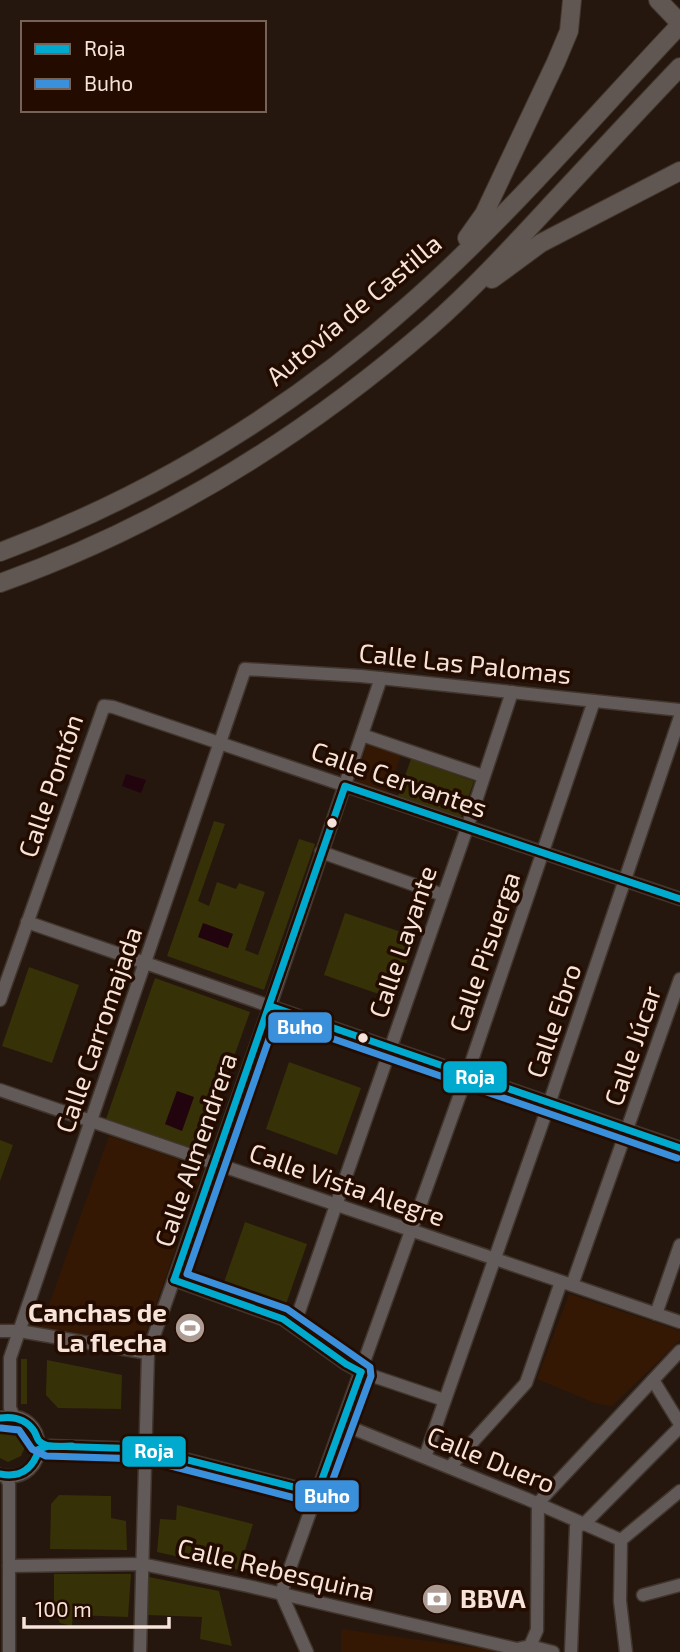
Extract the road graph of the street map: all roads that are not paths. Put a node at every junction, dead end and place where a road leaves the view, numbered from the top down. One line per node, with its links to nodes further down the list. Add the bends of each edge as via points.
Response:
1 (572, 0): 6 (highway, via 565,42 484,214)
2 (657, 0): 3 (highway)
3 (680, 24): 6 (highway, Autovía de Castilla)
4 (680, 67): 7 (highway)
5 (680, 171): 7 (highway, via 541,243)
6 (416, 299): 8 (highway, Autovía de Castilla, via 303,390 233,439 137,493)
7 (432, 325): 9 (highway, via 320,417 228,476 93,547)
8 (0, 552)
9 (0, 583)
10 (245, 670): 11 (street, Calle Las Palomas); 18 (street, Calle Carromajada)
11 (381, 678): 12 (street, Calle Las Palomas); 17 (street, Calle Almendrera)
12 (512, 692): 13 (street, Calle Las Palomas); 19 (street, Calle Layante)
13 (594, 701): 15 (street, Calle Las Palomas); 23 (street, Calle Pisuerga)
14 (104, 706): 18 (street, Calle Cervantes); 27 (street, Calle Pontón)
15 (680, 710)
16 (680, 717): 24 (street, Calle Ebro)
17 (362, 735): 19 (street); 20 (street, Calle Almendrera)
18 (222, 743): 20 (street, Calle Cervantes); 28 (street, Calle Carromajada)
19 (484, 776): 21 (street, Calle Layante)
20 (345, 786): 21 (street, Calle Cervantes); 22 (street, Calle Almendrera)
21 (467, 828): 23 (street, Calle Cervantes); 25 (street, Calle Layante)
22 (321, 852): 25 (street); 31 (street, Calle Almendrera)
23 (543, 853): 24 (street, Calle Cervantes); 33 (street, Calle Pisuerga)
24 (626, 881): 26 (street, Calle Cervantes); 35 (street, Calle Ebro)
25 (443, 895): 32 (street, Calle Layante)
26 (680, 899)
27 (27, 922): 28 (street); 30 (street, Calle Pontón)
28 (146, 962): 31 (street); 36 (street, Calle Carromajada)
29 (680, 979): 37 (street, Calle Júcar)
30 (0, 1000)
31 (270, 1006): 32 (street); 39 (street, Calle Almendrera)
32 (391, 1049): 33 (street); 40 (street, Calle Layante)
33 (467, 1075): 35 (street); 41 (street, Calle Pisuerga)
34 (0, 1090): 36 (street, Calle Vista Alegre)
35 (549, 1104): 37 (street); 43 (street, Calle Ebro)
36 (91, 1121): 39 (street, Calle Vista Alegre); 50 (street, Calle Carromajada)
37 (628, 1130): 38 (street); 45 (street, Calle Júcar)
38 (680, 1148)
39 (215, 1164): 40 (street, Calle Vista Alegre); 44 (street, Calle Almendrera)
40 (337, 1206): 41 (street, Calle Vista Alegre); 48 (street, Calle Layante)
41 (411, 1230): 43 (street, Calle Vista Alegre); 53 (street, Calle Pisuerga)
42 (680, 1245): 46 (street)
43 (495, 1258): 45 (street, Calle Vista Alegre); 55 (street, Calle Ebro)
44 (174, 1280): 48 (street); 52 (street, Calle Almendrera)
45 (567, 1284): 46 (street, Calle Vista Alegre); 62 (street, Calle Júcar, via 526,1383)
46 (656, 1314): 47 (street, Calle Vista Alegre)
47 (680, 1322)
48 (294, 1326): 53 (street)
49 (0, 1331): 50 (street)
50 (19, 1331): 52 (street); 56 (street, Calle Carromajada, via 10,1358)
51 (680, 1351): 54 (street)
52 (148, 1353): 60 (street, Calle Almendrera)
53 (361, 1372): 55 (street); 57 (street, Calle Pisuerga)
54 (653, 1380): 58 (street); 66 (street)
55 (444, 1400): 61 (street, Calle Ebro)
56 (7, 1415): 59 (street, via 30,1425)
57 (342, 1424): 61 (street, Calle Duero); 65 (street, Calle Pisuerga)
58 (680, 1425): 67 (street)
59 (42, 1445): 60 (street); 63 (street, via 32,1466)
60 (145, 1449): 65 (street); 69 (street, Calle Almendrera)
61 (425, 1457): 62 (street, Calle Duero)
62 (450, 1467): 66 (street, Calle Duero)
63 (7, 1478): 70 (street)
64 (680, 1491): 68 (street)
65 (317, 1493): 72 (street, Calle Pisuerga)
66 (538, 1503): 67 (street, Calle Duero); 74 (street, via 537,1630)
67 (584, 1524): 68 (street, Calle Duero); 79 (street, via 576,1527)
68 (621, 1540): 80 (street, via 620,1601)
69 (142, 1564): 70 (street, Calle Rebesquina); 72 (street, Calle Rebesquina); 76 (street, Calle Almendrera)
70 (9, 1566): 75 (street)
71 (680, 1585): 73 (street)
72 (281, 1593): 74 (street, Calle Rebesquina, via 517,1649); 77 (street)
73 (643, 1595)
74 (530, 1646): 78 (street, Calle Rebesquina)
75 (8, 1650)
76 (140, 1652)
77 (307, 1652)
78 (553, 1652)
79 (571, 1652)
80 (626, 1652)

